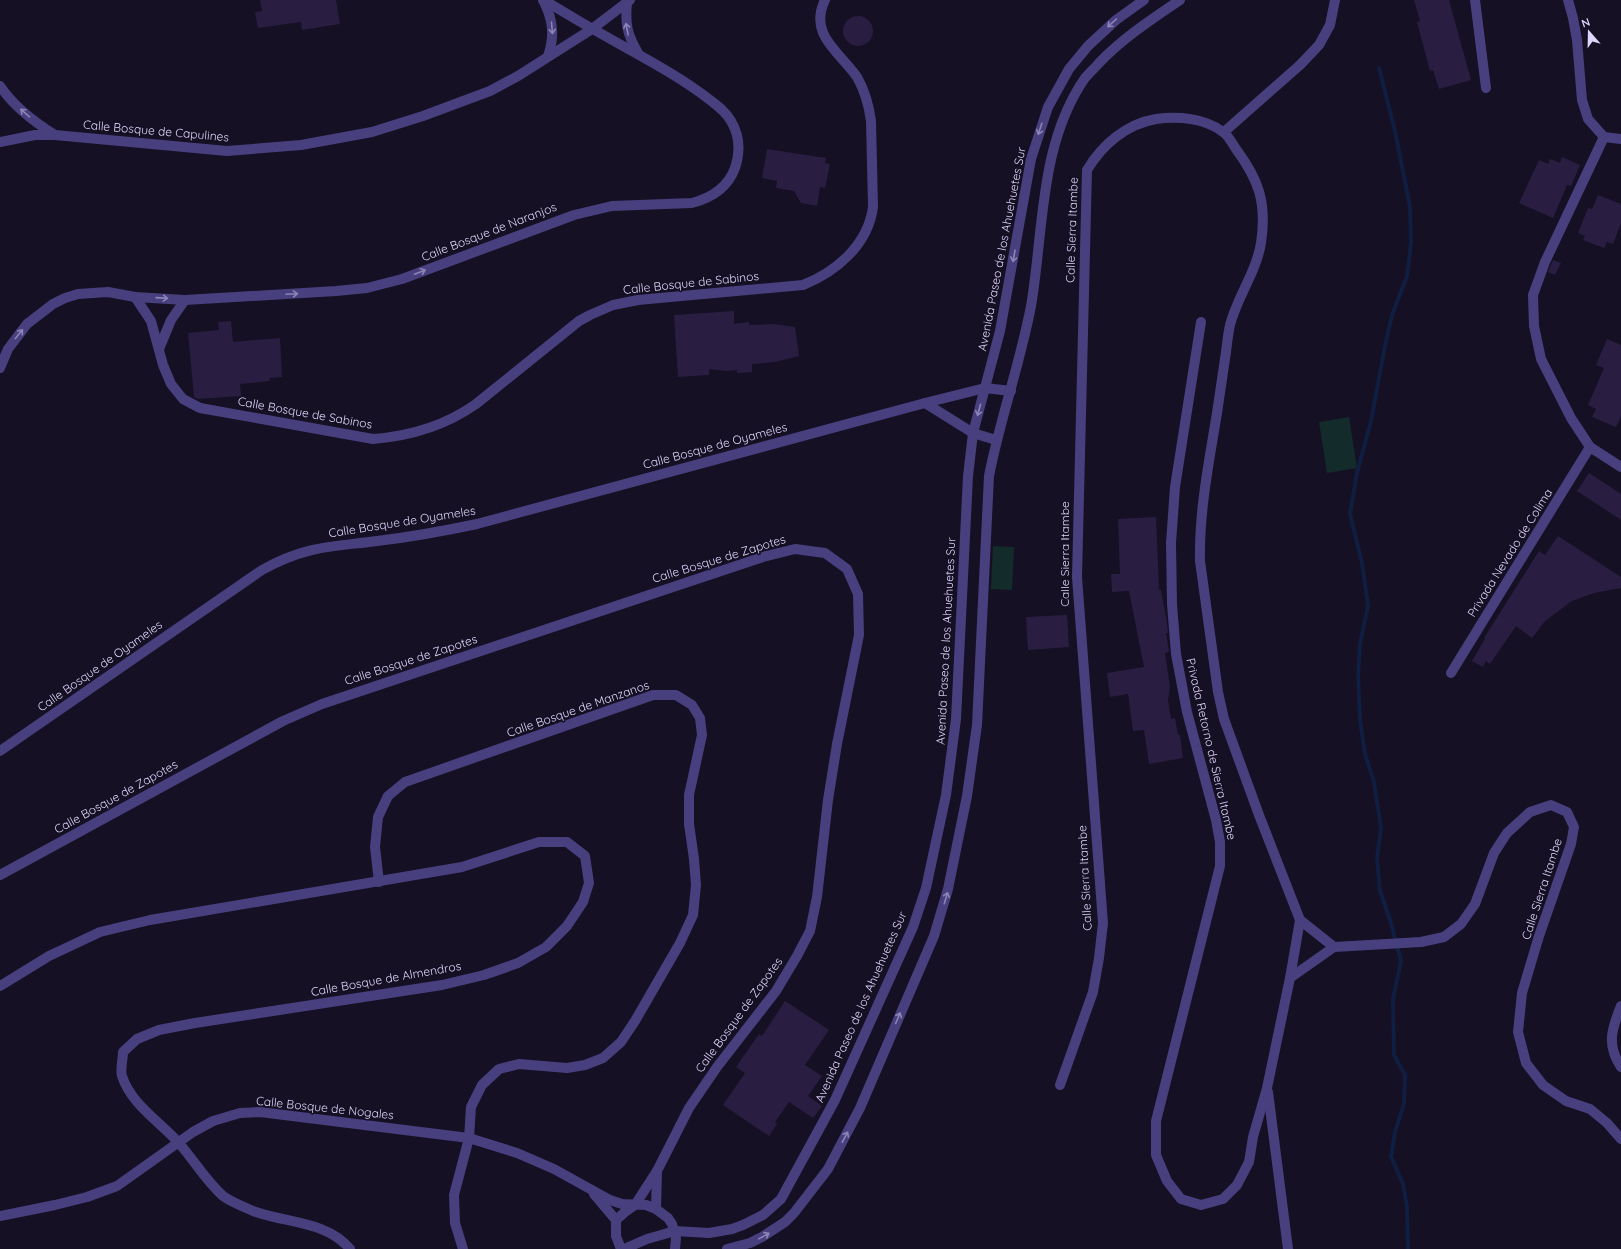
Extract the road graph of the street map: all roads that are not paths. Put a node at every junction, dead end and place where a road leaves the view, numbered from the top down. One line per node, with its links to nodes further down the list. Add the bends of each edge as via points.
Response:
1 (543, 0): 9 (street, Calle Bosque de Naranjos); 11 (street, one-way to 11, via 553,28 552,47)
2 (825, 0): 22 (street, Calle Bosque de Sabinos, via 820,21 825,39 857,78 870,109 873,207 867,228 854,248 837,266 815,280 803,285 638,300 613,305 569,328 462,414 435,427 389,438 373,439 200,408 182,399 170,384)
3 (1144, 0): 24 (street, Avenida Paseo de los Ahuehuetes Sur, one-way to 24, via 1116,20 1088,46 1069,69 1048,107 1030,159 1000,331)
4 (1180, 0): 25 (street, via 1132,33 1104,58 1085,78 1066,111 1050,162 1031,304)
5 (1335, 0): 14 (street, via 1330,25 1319,45)
6 (1475, 0): 13 (street)
7 (1568, 0): 16 (street, via 1577,40 1582,100 1588,119)
8 (629, 1): 9 (street, Calle Bosque de Capulines); 10 (street, Calle Bosque de Capulines, one-way to 8, via 629,38 625,20)
9 (592, 29): 10 (street, Calle Bosque de Naranjos); 11 (street, Calle Bosque de Capulines)
10 (638, 53): 20 (street, Calle Bosque de Naranjos, one-way to 10, via 367,288 402,279 574,214 612,206 692,203 712,195 728,181 737,162 738,140 731,121 725,112 695,88)
11 (548, 56): 15 (street, Calle Bosque de Capulines, via 490,91 423,116 372,132 301,145 227,151)
12 (0, 86): 15 (street, Calle Bosque de Capulines, one-way to 12, via 25,114)
13 (1486, 88)
14 (1224, 132): 35 (street, Calle Sierra Itambe, via 1243,158 1259,187 1262,230 1258,259 1230,325 1202,511 1199,542 1201,580 1224,719); 41 (street, Calle Sierra Itambe, via 1202,122 1178,118 1141,123 1110,141 1093,159 1087,170 1077,577 1103,923 1093,992)
15 (55, 135): 18 (street, Calle Bosque de Capulines, via 35,135)
16 (1604, 137): 17 (street); 29 (street, via 1533,295 1534,326 1541,359 1571,418)
17 (1621, 139)
18 (0, 142)
19 (135, 297): 20 (street, Calle Bosque de Naranjos, one-way to 20); 22 (street, Calle Bosque de Sabinos, via 150,321); 23 (street, Calle Bosque de Naranjos, one-way to 19, via 17,336 39,313 53,304 88,292 108,292)
20 (185, 300): 22 (street, via 171,320)
21 (1201, 322): 42 (street, Privada Retorno de Sierra Itambe, via 1175,487 1171,543 1172,604 1187,712 1216,820 1220,842 1220,866 1156,1122 1156,1155 1167,1181 1181,1199 1201,1205 1223,1199 1237,1185 1249,1162)
22 (159, 349)
23 (0, 368)
24 (985, 388): 25 (street); 26 (street, Calle Bosque de Oyameles); 27 (street, Avenida Paseo de los Ahuehuetes Sur, one-way to 27)
25 (1011, 391): 28 (street)
26 (925, 403): 27 (street); 32 (street, Calle Bosque de Oyameles, via 477,524 427,534 326,546 292,555 262,570)
27 (974, 433): 28 (street); 52 (street, Avenida Paseo de los Ahuehuetes Sur, via 968,476 956,719 946,795 926,888 914,927 835,1100 781,1199 763,1215 732,1229 709,1233)
28 (996, 440): 58 (street, one-way to 28, via 750,1243 785,1222 828,1169 860,1108 934,936 948,889 977,725 989,476)
29 (1590, 447): 30 (street); 31 (street, Privada Nevado de Colima)
30 (1621, 467)
31 (1451, 673)
32 (0, 751)
33 (0, 875): 46 (street, Calle Bosque de Zapotes, via 283,721 322,704 763,557 795,549 825,553 847,569 858,594 859,635 828,800 817,897 810,931 776,991 689,1108)
34 (379, 882): 38 (street, Calle Bosque de Almendros, via 150,920 100,932 49,956); 43 (street, Calle Bosque de Manzanos, via 375,847 378,817 388,796 405,782 653,696 676,695 692,705 700,718 702,735 688,795 696,885 693,915 680,944 635,1021 620,1042 603,1058 567,1068 519,1064 499,1069 482,1085 471,1107); 45 (street, Calle Bosque de Almendros, via 462,867 539,842 567,842 585,856 589,883 583,902 567,926 546,947 518,963 484,975 442,985 194,1023 159,1030 137,1039 123,1052 121,1075 132,1096)
35 (1300, 920): 36 (street); 37 (street)
36 (1334, 947): 37 (street); 44 (street, Calle Sierra Itambe, via 1414,942 1444,937 1461,924 1474,904 1494,853 1507,833 1530,812 1551,805 1567,812 1574,827 1572,844 1539,936 1522,993 1518,1032 1526,1063 1543,1086 1566,1101 1590,1109)
37 (1290, 978): 42 (street)
38 (0, 986)
39 (1621, 1006): 40 (street, via 1612,1032 1612,1048)
40 (1621, 1067)
41 (1060, 1084)
42 (1267, 1088): 59 (street)
43 (469, 1138): 45 (street, Calle Bosque de Nogales, via 260,1112 240,1113 213,1121); 47 (street, Calle Bosque de Nogales, via 554,1169); 54 (street, Calle Bosque de Manzanos, via 454,1195 455,1223)
44 (1621, 1139)
45 (178, 1142): 50 (street, Calle Bosque de Nogales, via 117,1186 62,1204); 53 (street, Calle Bosque de Almendros, via 202,1174 224,1197 253,1211 322,1229 343,1240)
46 (657, 1171): 48 (street, Calle Bosque de Zapotes); 49 (street, Calle Bosque de Zapotes)
47 (589, 1188): 48 (street, Calle Bosque de Nogales, via 610,1200); 51 (street, Calle Bosque de Nogales)
48 (635, 1206): 49 (street, Calle Bosque de Nogales, via 646,1205); 51 (street, Calle Bosque de Zapotes)
49 (656, 1209): 52 (street, via 668,1218)
50 (1, 1214)
51 (616, 1220): 55 (street, via 616,1236)
52 (675, 1231): 56 (street, Avenida Paseo de los Ahuehuetes Sur); 57 (street)
53 (350, 1249)
54 (463, 1249)
55 (621, 1249)
56 (624, 1249)
57 (675, 1249)
58 (727, 1249)
59 (1288, 1249)

